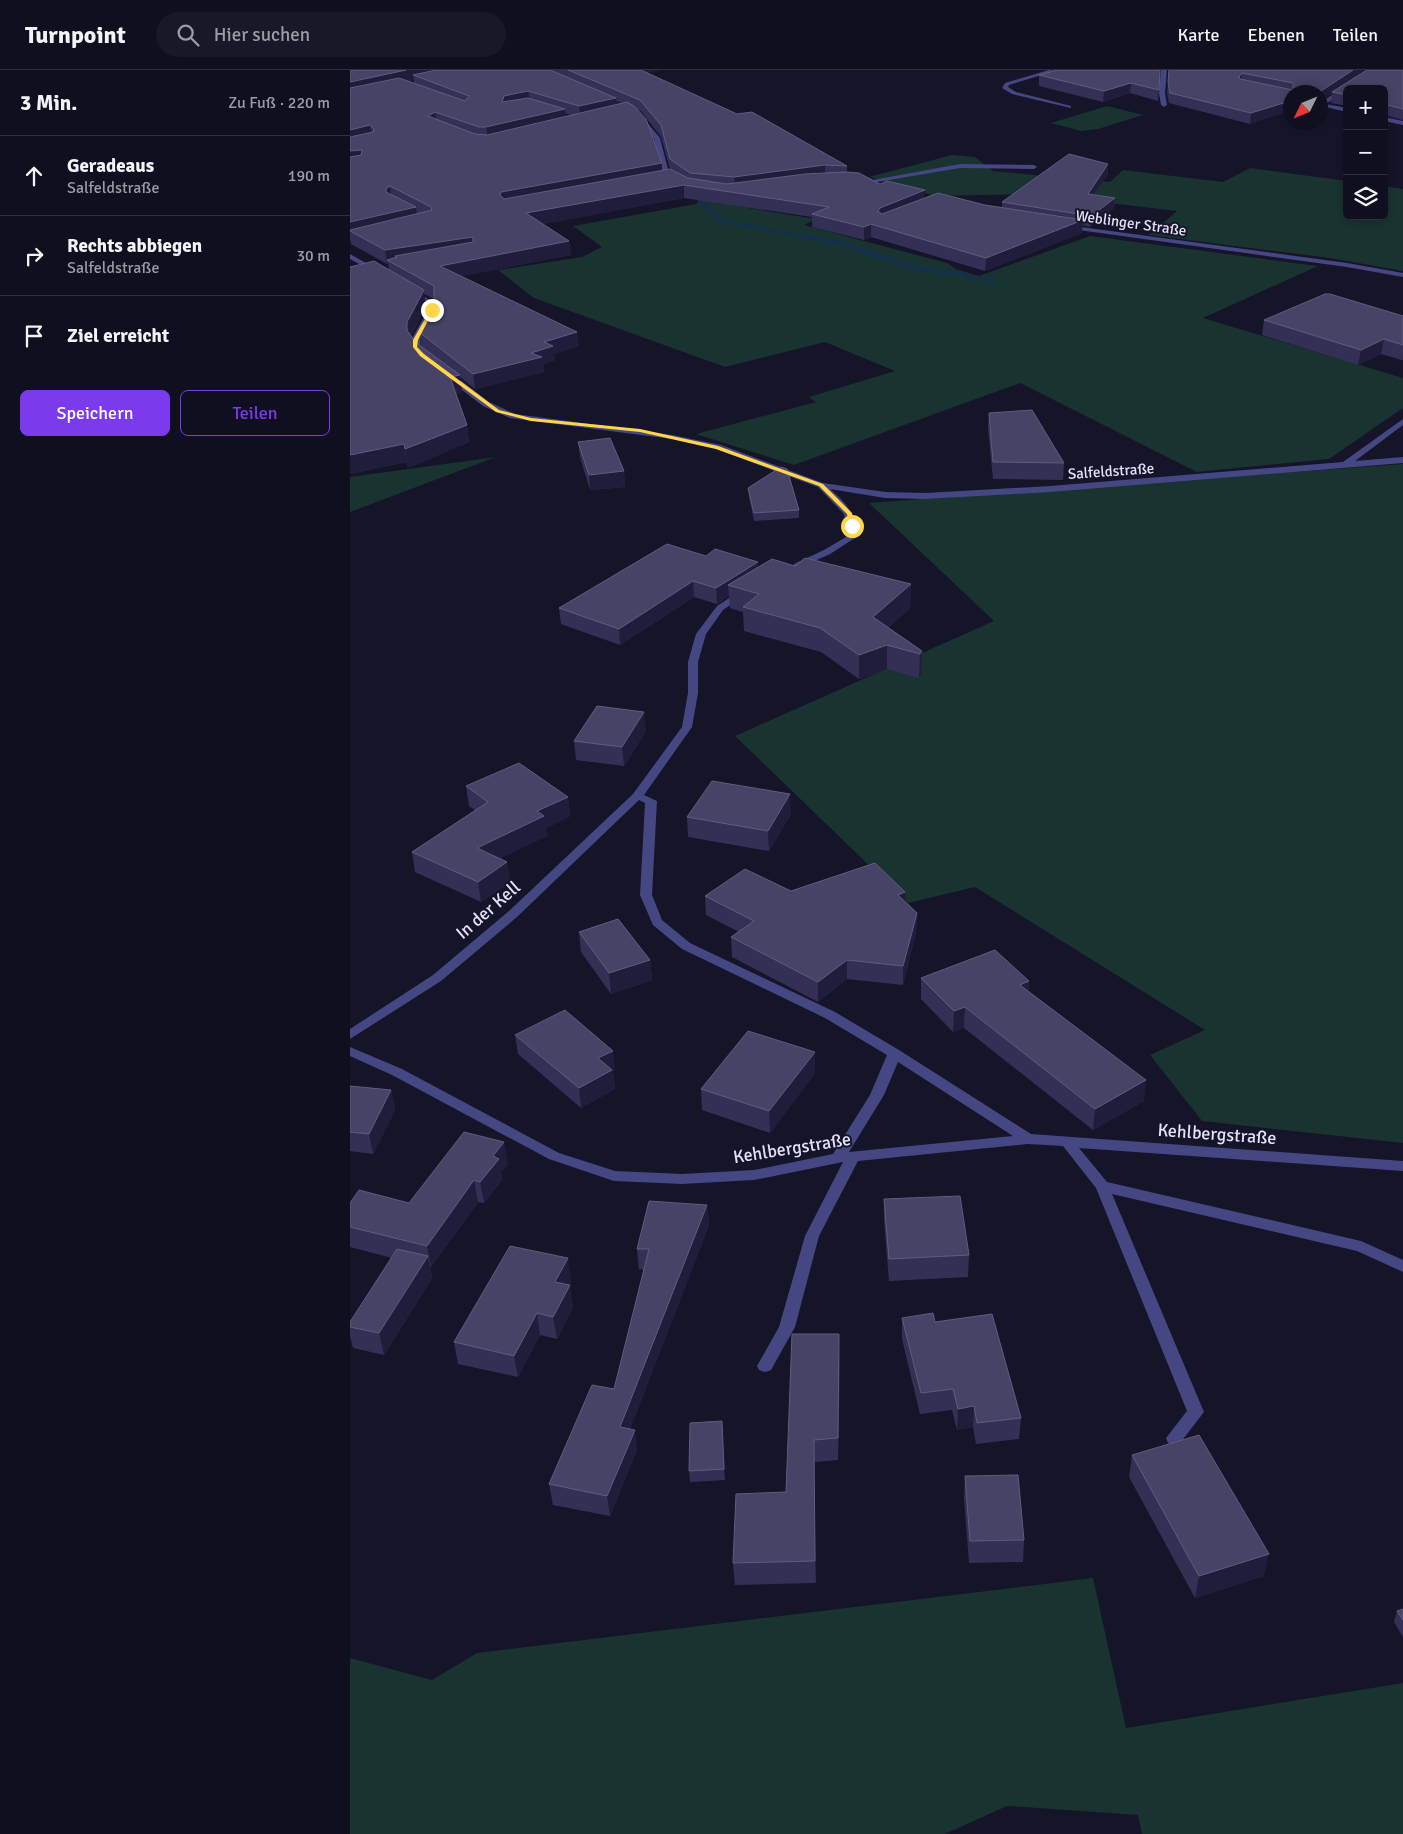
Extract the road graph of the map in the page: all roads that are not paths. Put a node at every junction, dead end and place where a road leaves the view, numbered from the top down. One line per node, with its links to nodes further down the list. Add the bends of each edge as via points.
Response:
1 (1054, 70): 7 (street, via 1007,84 1005,88)
2 (1164, 70): 5 (street)
3 (1343, 91): 4 (street)
4 (1328, 100)
5 (1164, 105)
6 (1328, 106): 8 (street)
7 (1069, 107)
8 (1343, 109)
9 (628, 110): 13 (street, via 638,114 657,138 666,174)
10 (1388, 120): 11 (street)
11 (1403, 123)
12 (1034, 167): 16 (street, via 960,166)
13 (672, 178): 14 (street); 17 (street)
14 (662, 180)
15 (857, 182): 16 (street)
16 (865, 182): 18 (street)
17 (680, 183)
18 (893, 186)
19 (1060, 226): 22 (street, Weblinger Straße)
20 (350, 256): 21 (street)
21 (384, 272)
22 (1403, 274)
23 (400, 284): 27 (street, Salfeldstraße, via 432,304 432,310 415,340 415,347 486,404 514,416 672,436 718,447)
24 (1403, 420): 26 (street)
25 (1403, 460): 26 (street, Salfeldstraße)
26 (1345, 465): 27 (street, Salfeldstraße, via 925,496 877,494)
27 (821, 485): 28 (street, Salfeldstraße, via 850,514 850,538)
28 (782, 572)
29 (756, 585): 30 (street, In der Kell, via 720,608 701,634 693,662 688,727)
30 (637, 796): 31 (street, In der Kell, via 513,914 437,978); 33 (street, Kehlbergstraße, via 651,801 646,895 658,922 686,946 830,1015)
31 (350, 1035)
32 (350, 1051): 36 (street, Kehlbergstraße, via 397,1072 554,1156 614,1176 682,1179 754,1176)
33 (894, 1053): 34 (street, Kehlbergstraße); 36 (street, via 889,1072)
34 (1028, 1139): 35 (street, Kehlbergstraße); 36 (street, Kehlbergstraße)
35 (1067, 1142): 37 (street, Kehlbergstraße); 38 (street)
36 (846, 1157): 40 (street, via 812,1236 787,1326)
37 (1403, 1166)
38 (1102, 1186): 39 (street, via 1361,1246); 41 (street, via 1196,1412)
39 (1403, 1266)
40 (765, 1366)
41 (1174, 1438)

